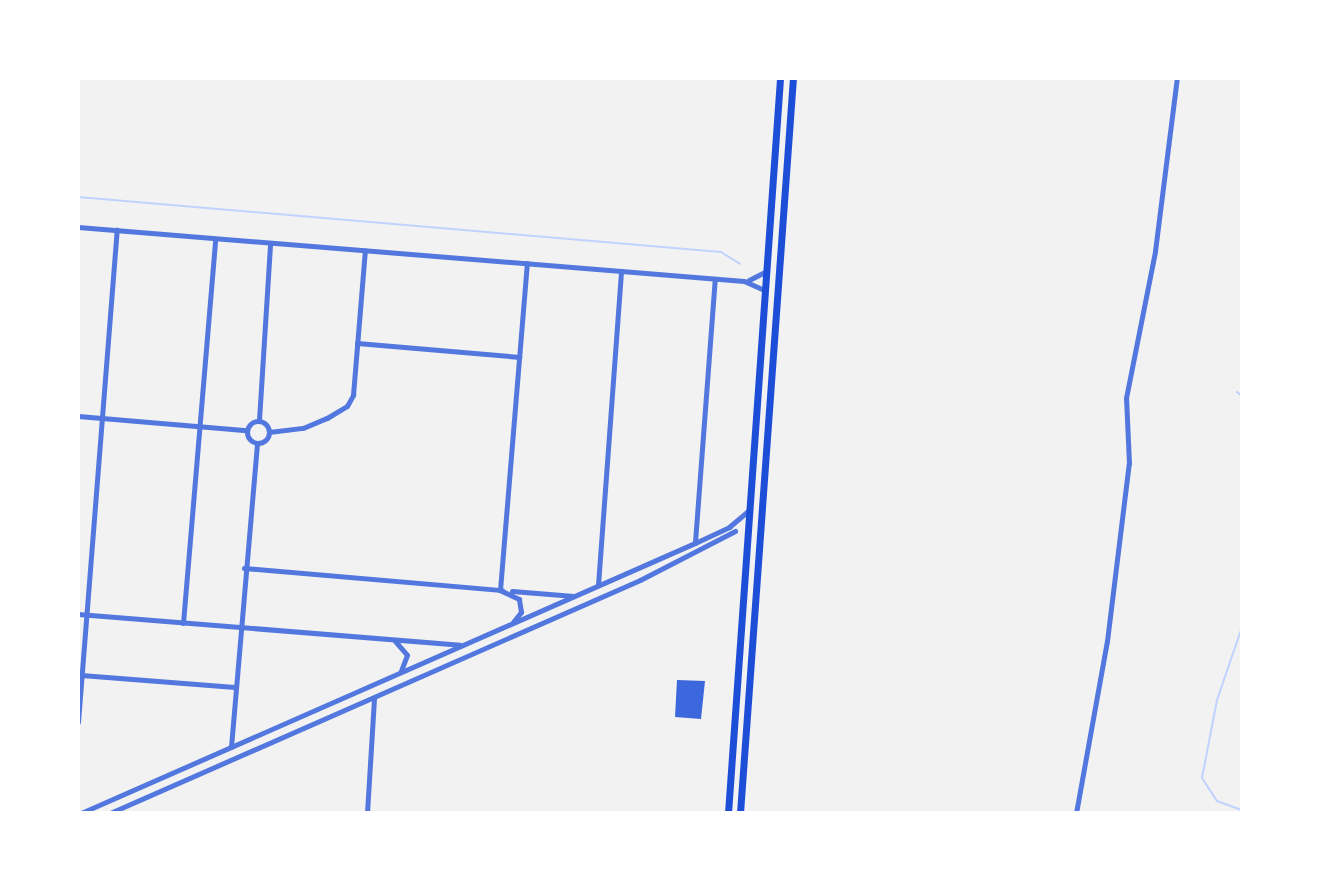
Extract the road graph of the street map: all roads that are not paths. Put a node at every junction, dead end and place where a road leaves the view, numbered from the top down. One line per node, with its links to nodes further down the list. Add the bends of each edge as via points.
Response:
1 (780, 78): 11 (main road)
2 (793, 78): 50 (main road)
3 (1177, 78): 51 (street, via 1155,251 1126,398 1129,463 1099,695)
4 (78, 227): 5 (street)
5 (117, 230): 6 (street); 18 (street)
6 (215, 239): 7 (street); 20 (street)
7 (270, 243): 8 (street); 19 (street)
8 (365, 250): 9 (street); 15 (street)
9 (527, 263): 10 (street); 16 (street)
10 (621, 271): 12 (street); 30 (street)
11 (765, 272): 13 (street); 14 (main road)
12 (715, 279): 13 (street); 28 (street)
13 (744, 281): 14 (street)
14 (764, 290): 24 (main road)
15 (357, 343): 16 (street); 22 (street, via 353,395 347,406 303,428)
16 (519, 357): 31 (street)
17 (78, 416): 18 (street)
18 (102, 418): 20 (street); 34 (street)
19 (259, 420): 21 (street); 22 (street)
20 (199, 428): 21 (street); 35 (street)
21 (246, 430): 23 (street)
22 (269, 432): 23 (street)
23 (257, 443): 29 (street)
24 (749, 510): 25 (street); 27 (main road)
25 (723, 530): 26 (street); 28 (street)
26 (735, 531): 27 (street); 43 (street, via 640,580)
27 (749, 536): 49 (main road)
28 (695, 543): 30 (street)
29 (244, 568): 31 (street); 37 (street)
30 (598, 585): 32 (street)
31 (500, 590): 32 (street); 36 (street, via 514,593 521,606)
32 (575, 596): 36 (street)
33 (78, 614): 34 (street)
34 (86, 615): 35 (street); 41 (street)
35 (183, 623): 37 (street)
36 (508, 625): 39 (street)
37 (240, 627): 38 (street); 42 (street)
38 (390, 639): 39 (street); 40 (street, via 407,655)
39 (463, 645): 40 (street)
40 (399, 673): 45 (street)
41 (81, 675): 42 (street); 44 (street)
42 (235, 687): 45 (street)
43 (374, 698): 47 (street); 48 (street)
44 (78, 722)
45 (231, 747): 46 (street)
46 (81, 813)
47 (110, 813)
48 (367, 813)
49 (728, 813)
50 (740, 813)
51 (1076, 813)

